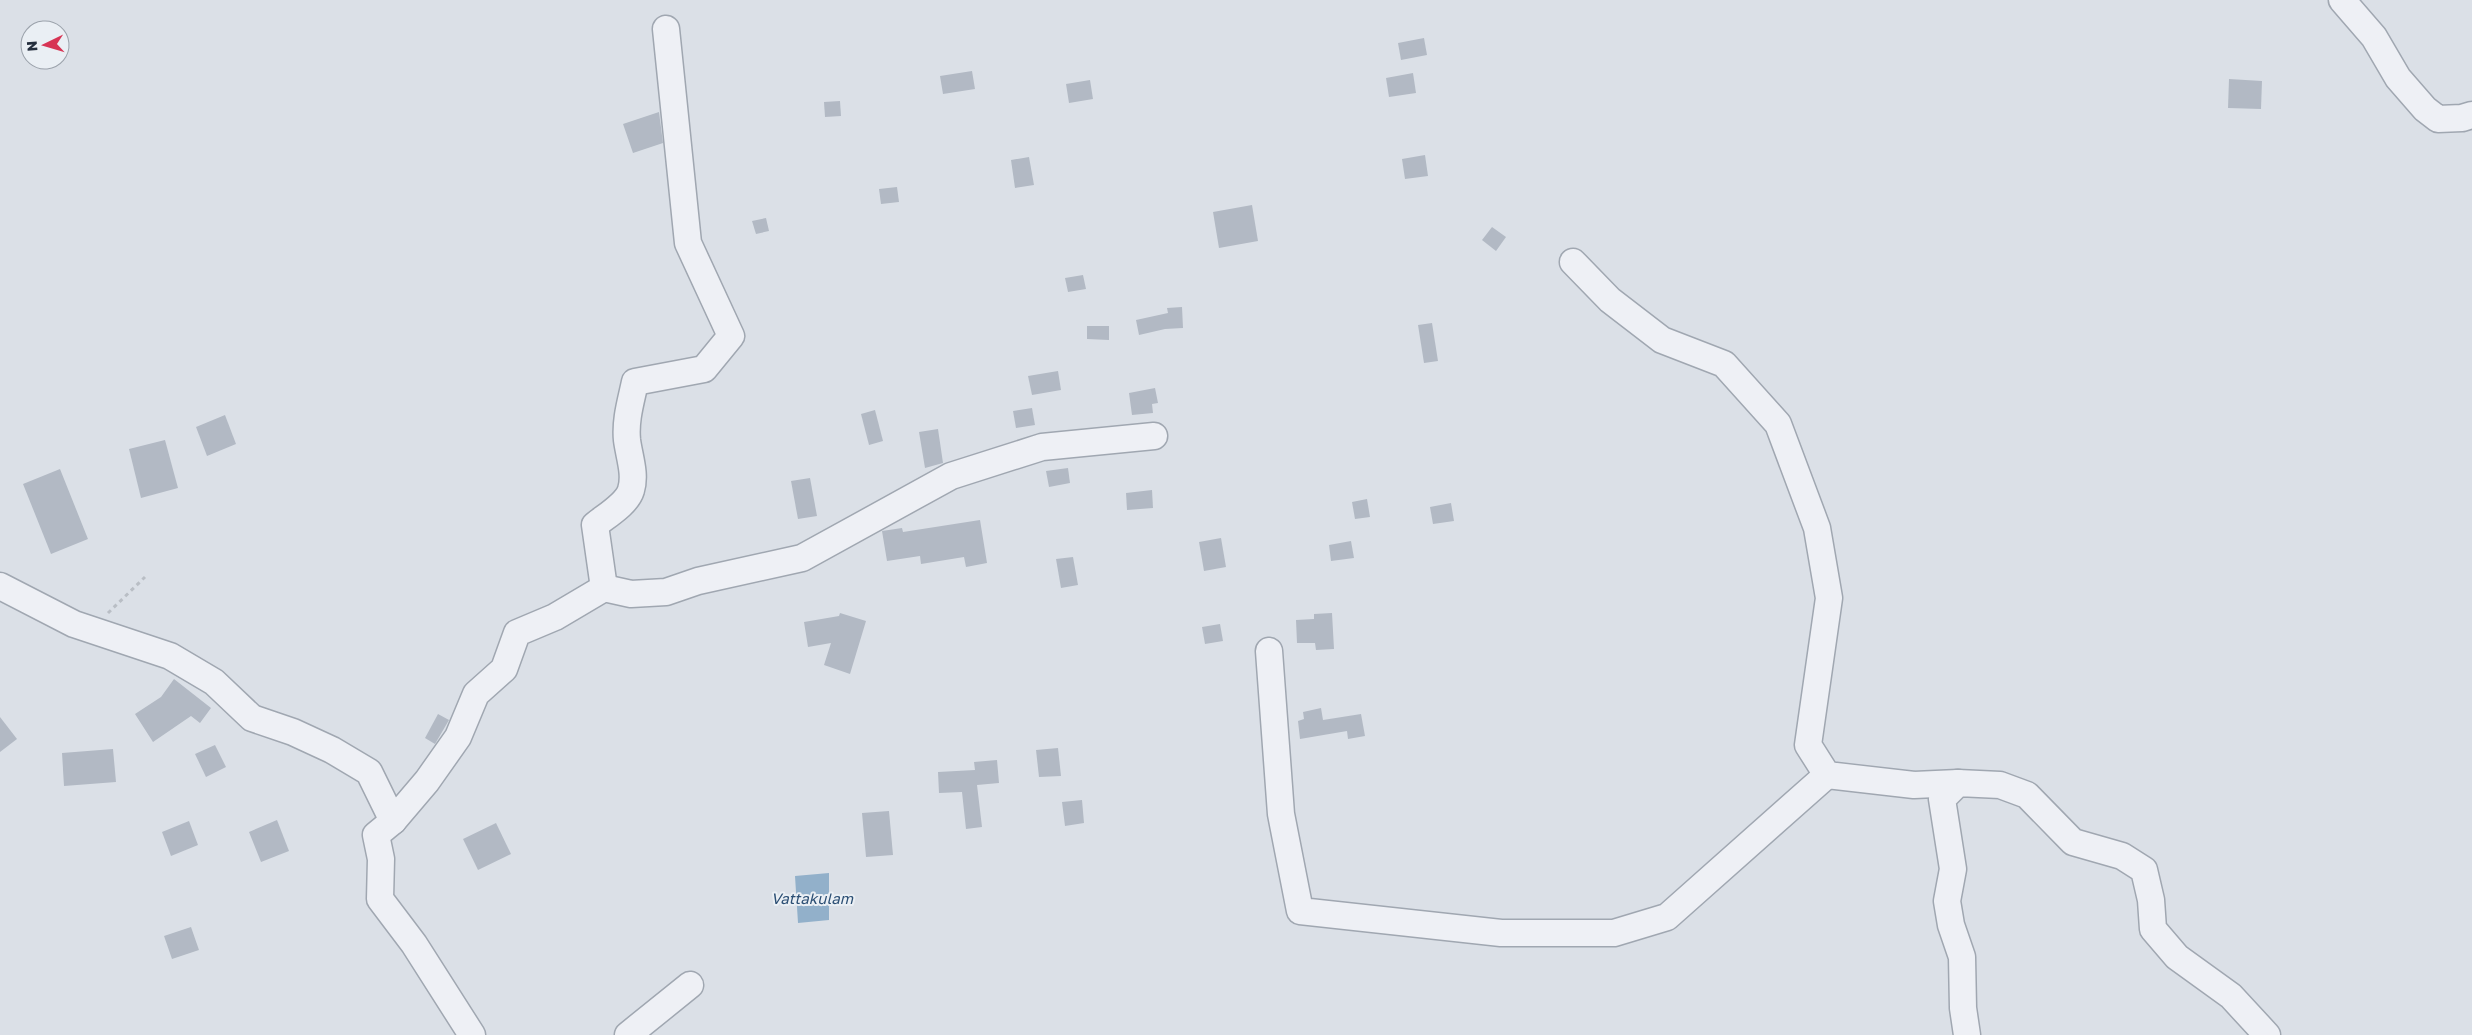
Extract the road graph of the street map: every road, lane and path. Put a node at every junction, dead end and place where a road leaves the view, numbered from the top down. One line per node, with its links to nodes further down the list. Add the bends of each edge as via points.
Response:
1 (2342, 0): 3 (street, via 2374,37 2398,78 2425,109 2438,119)
2 (666, 30): 8 (street, via 688,243 731,336 704,369 635,382 628,413 627,439 632,462 631,491 622,503 595,525)
3 (2472, 115)
4 (1573, 262): 11 (street, via 1610,300 1662,340 1724,364 1778,424 1817,528 1829,598 1808,745)
5 (1154, 436): 8 (street, via 1042,447 951,476 802,558 698,581 666,592 631,594)
6 (145, 577): 9 (path, via 115,605)
7 (0, 586): 9 (street)
8 (604, 588): 13 (street, via 555,617 517,633 504,670 476,694 458,737)
9 (104, 636): 13 (street, via 170,656 214,682 252,718 293,732 369,772)
10 (1269, 651): 11 (street, via 1281,814 1300,911 1501,933 1614,933 1667,917)
11 (1826, 775): 12 (street, via 1914,785)
12 (1958, 783): 17 (street, via 1942,799 1953,869 1947,901 1962,957); 18 (street, via 2000,785 2027,795 2073,842 2122,856 2144,870 2152,900 2153,929 2177,957 2231,996)
13 (393, 821): 15 (street, via 376,835 381,859 380,899 414,944)
14 (690, 985): 16 (street)
15 (472, 1035)
16 (628, 1035)
17 (1967, 1035)
18 (2268, 1035)

